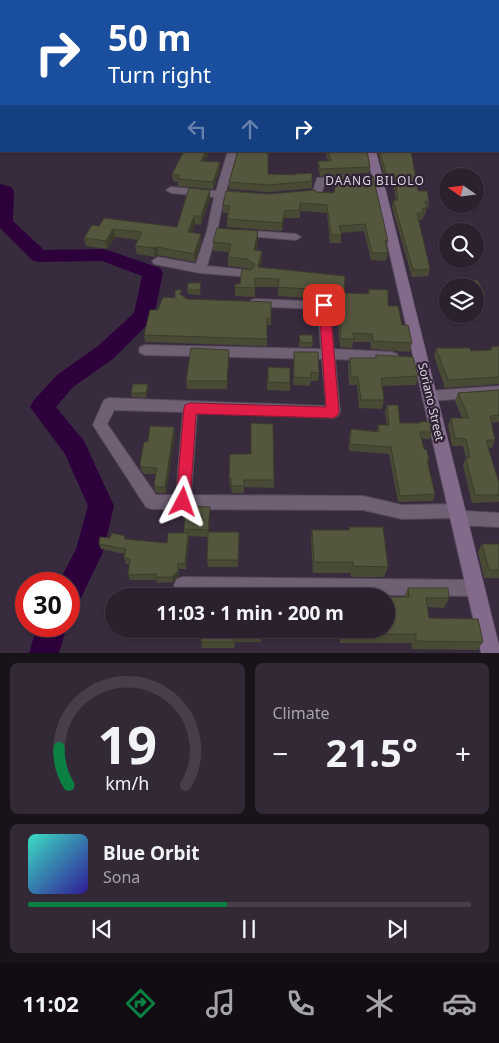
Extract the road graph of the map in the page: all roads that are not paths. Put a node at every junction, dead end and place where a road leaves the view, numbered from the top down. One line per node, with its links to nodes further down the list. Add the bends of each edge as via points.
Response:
1 (371, 152): 3 (main road, Soriano Street)
2 (232, 154): 5 (street)
3 (369, 178): 7 (street, via 321,180 317,193); 16 (main road, Soriano Street)
4 (171, 190): 5 (street)
5 (220, 194): 6 (street); 8 (street)
6 (250, 196)
7 (290, 197)
8 (222, 232): 9 (street); 11 (street)
9 (296, 237)
10 (158, 261): 11 (street)
11 (200, 269): 12 (street)
12 (247, 274)
13 (246, 302): 15 (street, via 324,305)
14 (145, 350): 15 (street)
15 (328, 354): 16 (street); 19 (street, via 333,412)
16 (411, 358): 18 (main road, Soriano Street)
17 (499, 391): 18 (street)
18 (429, 396): 21 (main road, Soriano Street)
19 (190, 408): 20 (street); 20 (street, via 109,404 100,425 152,502)
20 (183, 502): 21 (street, via 363,503 402,512)
21 (458, 515): 22 (street); 24 (main road, Soriano Street)
22 (499, 520)
23 (183, 585): 24 (street)
24 (475, 588): 25 (main road, Soriano Street)
25 (491, 653)

